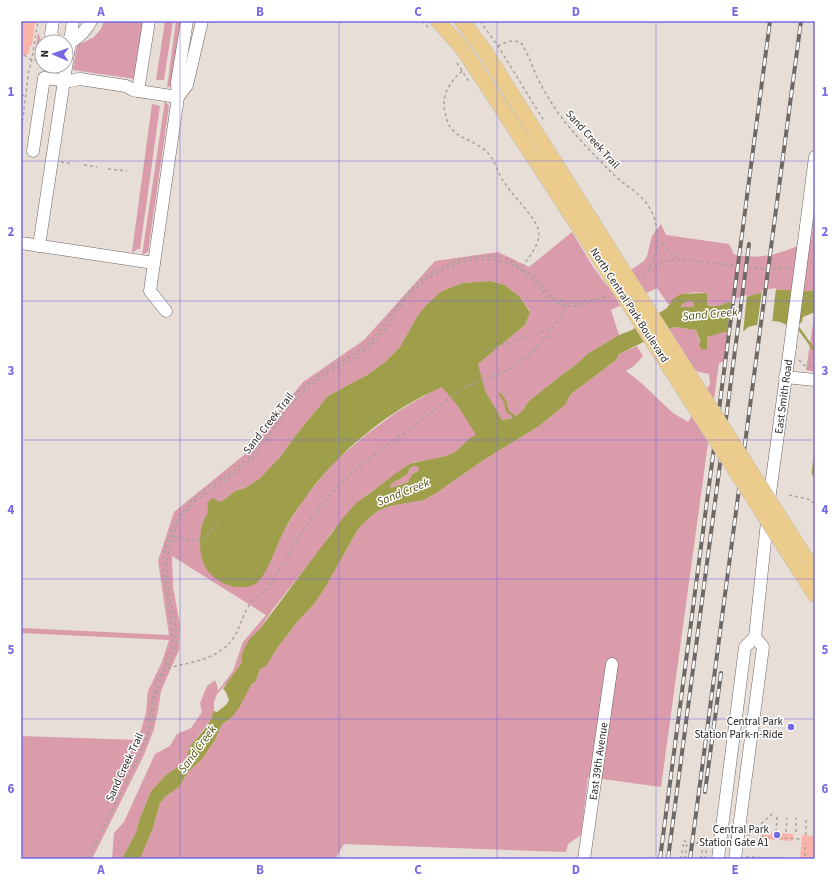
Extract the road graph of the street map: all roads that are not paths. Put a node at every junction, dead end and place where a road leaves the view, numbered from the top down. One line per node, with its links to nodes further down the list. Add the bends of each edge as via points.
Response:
1 (53, 21): 9 (street)
2 (73, 21): 10 (street)
3 (91, 21): 11 (street, via 87,29)
4 (149, 21): 14 (street)
5 (187, 21): 15 (street, via 177,82)
6 (202, 21): 15 (street, via 187,85)
7 (438, 21): 21 (main road, North Central Park Boulevard, via 463,49)
8 (462, 21): 21 (main road, North Central Park Boulevard, via 488,56)
9 (51, 34)
10 (71, 34)
11 (74, 40)
12 (67, 74): 13 (street)
13 (67, 80): 14 (street, via 80,79 126,86); 16 (street, via 44,78); 19 (street)
14 (136, 91): 15 (street)
15 (178, 97): 20 (street)
16 (34, 150)
17 (815, 157): 23 (street, East Smith Road, bridge)
18 (21, 243): 19 (street)
19 (39, 246): 20 (street)
20 (154, 263): 22 (street, via 150,291)
21 (612, 266): 25 (main road, North Central Park Boulevard, bridge); 26 (main road, North Central Park Boulevard, bridge)
22 (166, 311)
23 (785, 377): 24 (street); 27 (street, East Smith Road)
24 (815, 380)
25 (815, 572)
26 (815, 595)
27 (755, 637): 29 (street, East Smith Road, via 763,647); 31 (street, East Smith Road, via 746,647)
28 (612, 664): 30 (street, East 39th Avenue)
29 (740, 858)
30 (584, 859)
31 (718, 859)

